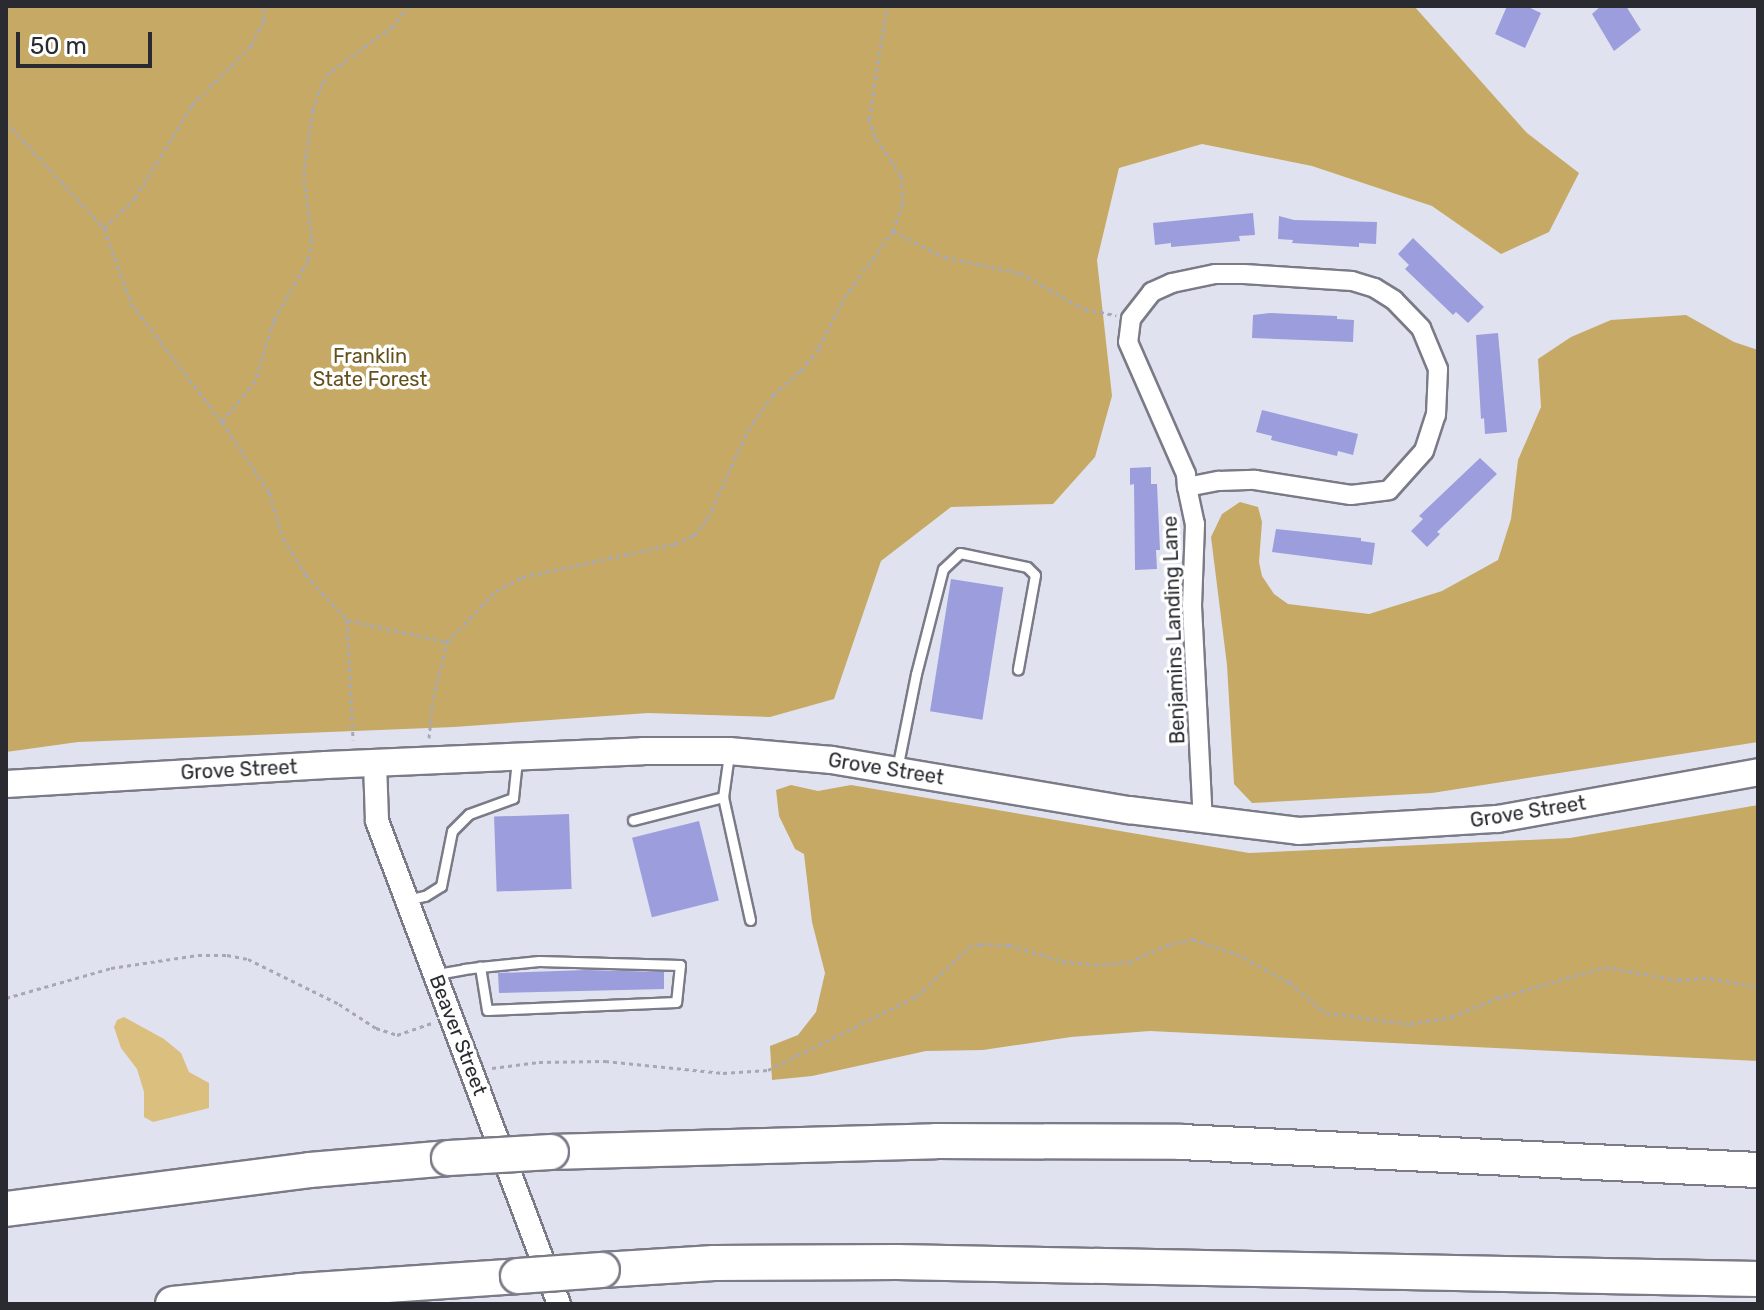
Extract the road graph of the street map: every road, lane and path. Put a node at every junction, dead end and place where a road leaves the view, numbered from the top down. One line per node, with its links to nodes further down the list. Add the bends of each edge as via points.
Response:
1 (264, 6): 5 (path, via 264,20 251,46 192,105 135,198)
2 (409, 6): 8 (path, via 393,26 330,72 322,84 313,109 304,179 312,240 308,261 274,320 255,381)
3 (887, 6): 6 (path, via 869,119 901,175 903,203)
4 (6, 122): 5 (path)
5 (104, 228): 8 (path, via 131,303)
6 (893, 231): 7 (path, via 944,257 1020,273 1084,309); 11 (path, via 844,298 819,348 773,395 748,430 708,518 694,535 675,544 522,577 496,591)
7 (1131, 319): 9 (street, Benjamins Landing Lane, via 1128,342); 9 (street, Benjamins Landing Lane, via 1152,292 1215,274 1352,281 1375,288 1408,313 1434,358 1437,395 1430,436 1424,451 1389,490 1374,495 1329,493 1255,480)
8 (222, 422): 10 (path, via 269,492 283,538 305,574)
9 (1187, 487): 22 (street, Benjamins Landing Lane, via 1195,524 1192,606)
10 (347, 620): 11 (path); 16 (path, via 353,719)
11 (447, 642): 15 (path, via 433,698)
12 (1018, 669): 17 (lane, via 1035,575 1027,567 960,553 943,569)
13 (729, 751): 14 (main road, Grove Street); 17 (main road, Grove Street); 20 (lane)
14 (518, 757): 15 (main road, Grove Street); 23 (lane, via 513,798 469,814 452,831 441,886)
15 (428, 761): 16 (main road, Grove Street)
16 (364, 764): 19 (main road, Grove Street); 23 (street, Beaver Street, via 377,821)
17 (897, 769): 22 (main road, Grove Street)
18 (1758, 772): 22 (main road, Grove Street, via 1433,826 1299,831)
19 (6, 784)
20 (723, 797): 21 (lane); 24 (lane)
21 (633, 820)
22 (1203, 820)
23 (406, 900): 26 (street, Beaver Street)
24 (750, 920)
25 (480, 967): 25 (lane, via 539,961 680,965 676,1002 487,1010); 26 (lane)
26 (434, 975): 30 (street, Beaver Street)
27 (1758, 987): 30 (path, via 1605,967 1451,1017 1410,1024 1326,1013 1289,982 1236,954 1192,939 1129,962 1095,965 1009,945 981,944 969,947 917,996 768,1070 723,1073 605,1061)
28 (6, 998): 29 (path, via 111,968 227,955 248,959 376,1028 397,1035 430,1023)
29 (437, 1027)
30 (471, 1071): 35 (street, Beaver Street)
31 (1758, 1170): 32 (highway, bridge, via 1181,1142 936,1141 449,1158)
32 (6, 1209)
33 (1758, 1279): 34 (highway, bridge, via 714,1263)
34 (173, 1304)
35 (559, 1304)

